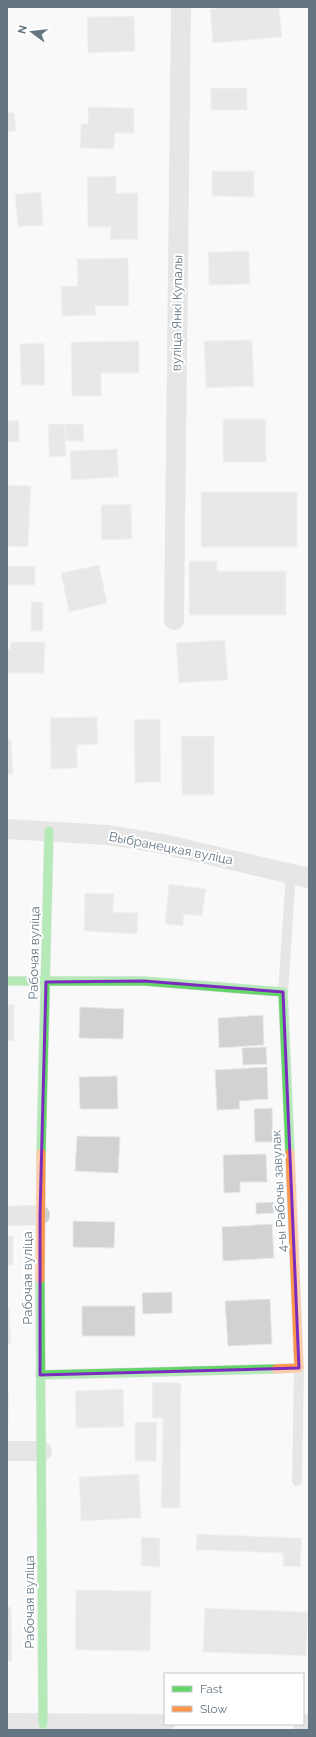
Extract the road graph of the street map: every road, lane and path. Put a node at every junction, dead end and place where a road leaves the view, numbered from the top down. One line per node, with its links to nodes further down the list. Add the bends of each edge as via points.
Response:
1 (181, 7): 2 (street, вуліца Янкі Купалы)
2 (174, 620)
3 (7, 829): 4 (street, Выбранецкая вуліца)
4 (49, 831): 5 (street, Выбранецкая вуліца, via 108,835 163,844); 7 (street, Рабочая вуліца)
5 (300, 876): 8 (lane)
6 (7, 981): 7 (street)
7 (46, 982): 8 (street, via 144,982); 9 (street, Рабочая вуліца)
8 (283, 992): 11 (street, 4-ы Рабочы завулак)
9 (40, 1215): 10 (street); 12 (street, Рабочая вуліца)
10 (7, 1216)
11 (299, 1368): 12 (street); 15 (lane)
12 (40, 1375): 14 (street, Рабочая вуліца)
13 (7, 1451): 14 (street)
14 (42, 1451): 17 (street, Рабочая вуліца)
15 (297, 1481)
16 (7, 1723): 17 (street)
17 (42, 1724): 18 (street)
18 (164, 1724)

